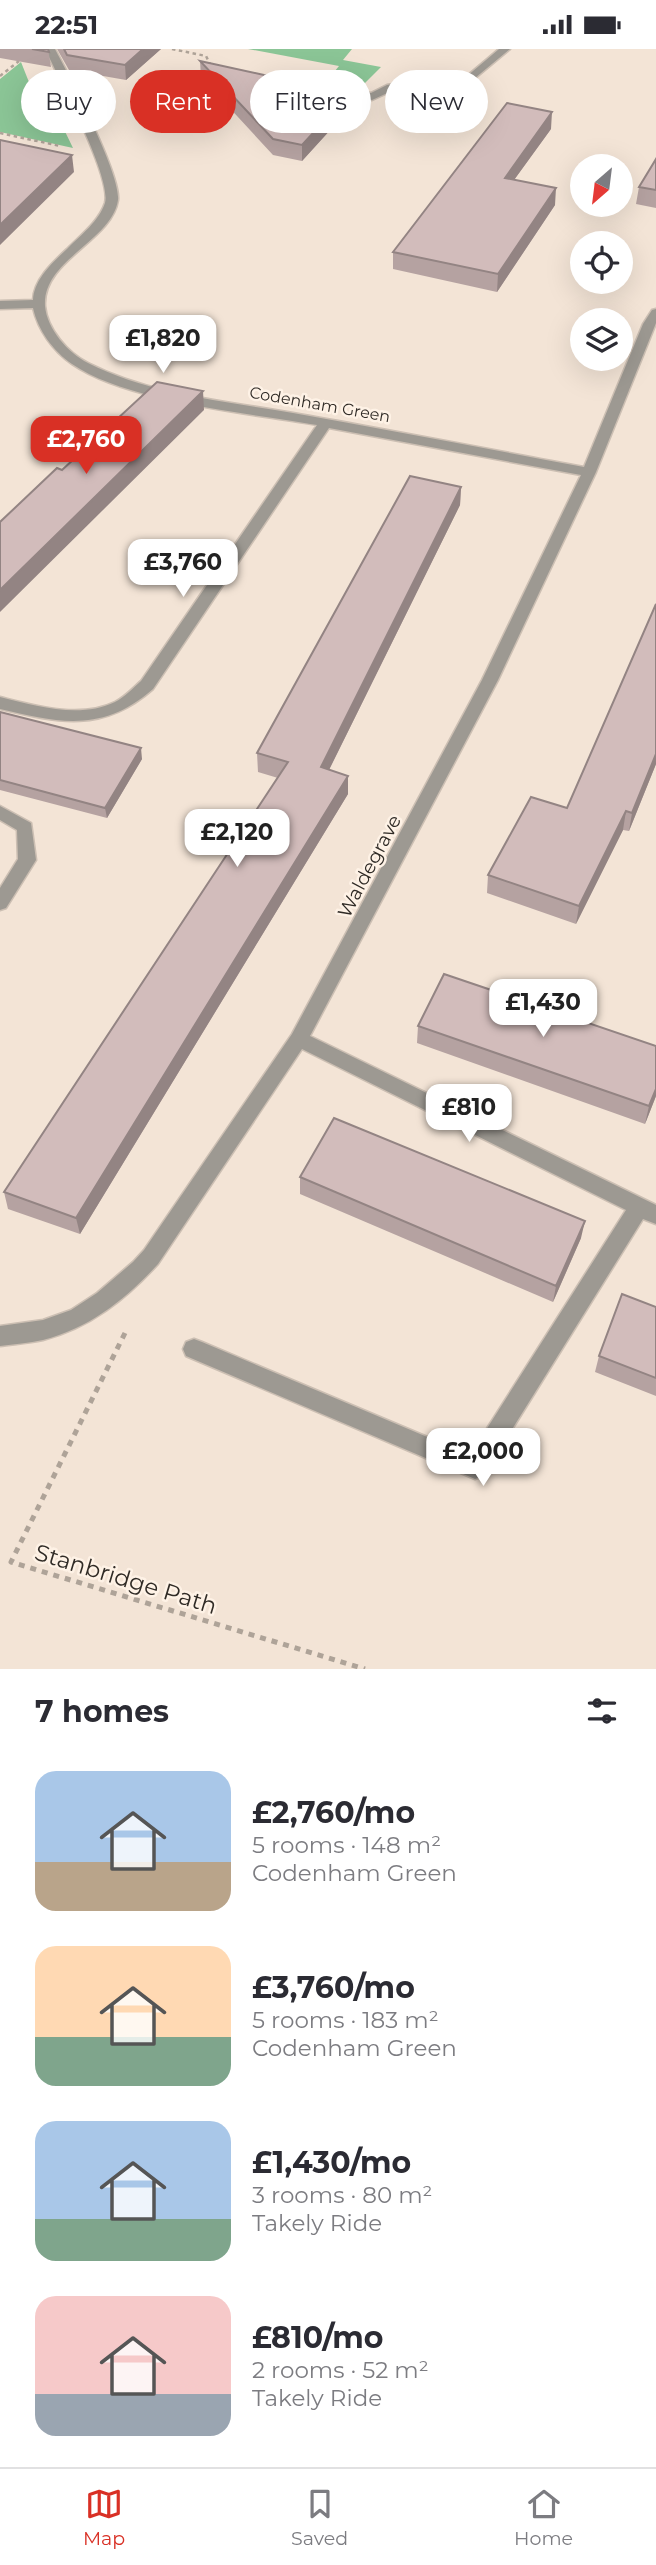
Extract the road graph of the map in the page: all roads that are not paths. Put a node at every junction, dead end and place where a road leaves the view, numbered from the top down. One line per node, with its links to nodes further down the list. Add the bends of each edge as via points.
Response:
1 (50, 49): 4 (street, via 89,131 112,188 112,201 50,275)
2 (505, 49): 3 (street, via 463,85 391,87)
3 (371, 97)
4 (38, 304): 5 (street); 7 (street, Codenham Green, via 54,339 80,364 163,393)
5 (0, 305)
6 (656, 313): 8 (street, Waldegrave)
7 (325, 423): 8 (street, Codenham Green); 9 (street, via 139,692 123,705 95,715 53,716)
8 (589, 472): 12 (street, Waldegrave, via 490,680)
9 (0, 702)
10 (0, 812): 11 (street, via 24,827 27,860)
11 (0, 903)
12 (299, 1039): 13 (street); 14 (street, Waldegrave, via 151,1257 97,1306 49,1328)
13 (648, 1211): 15 (street, via 475,1468)
14 (0, 1336)
15 (194, 1349)

